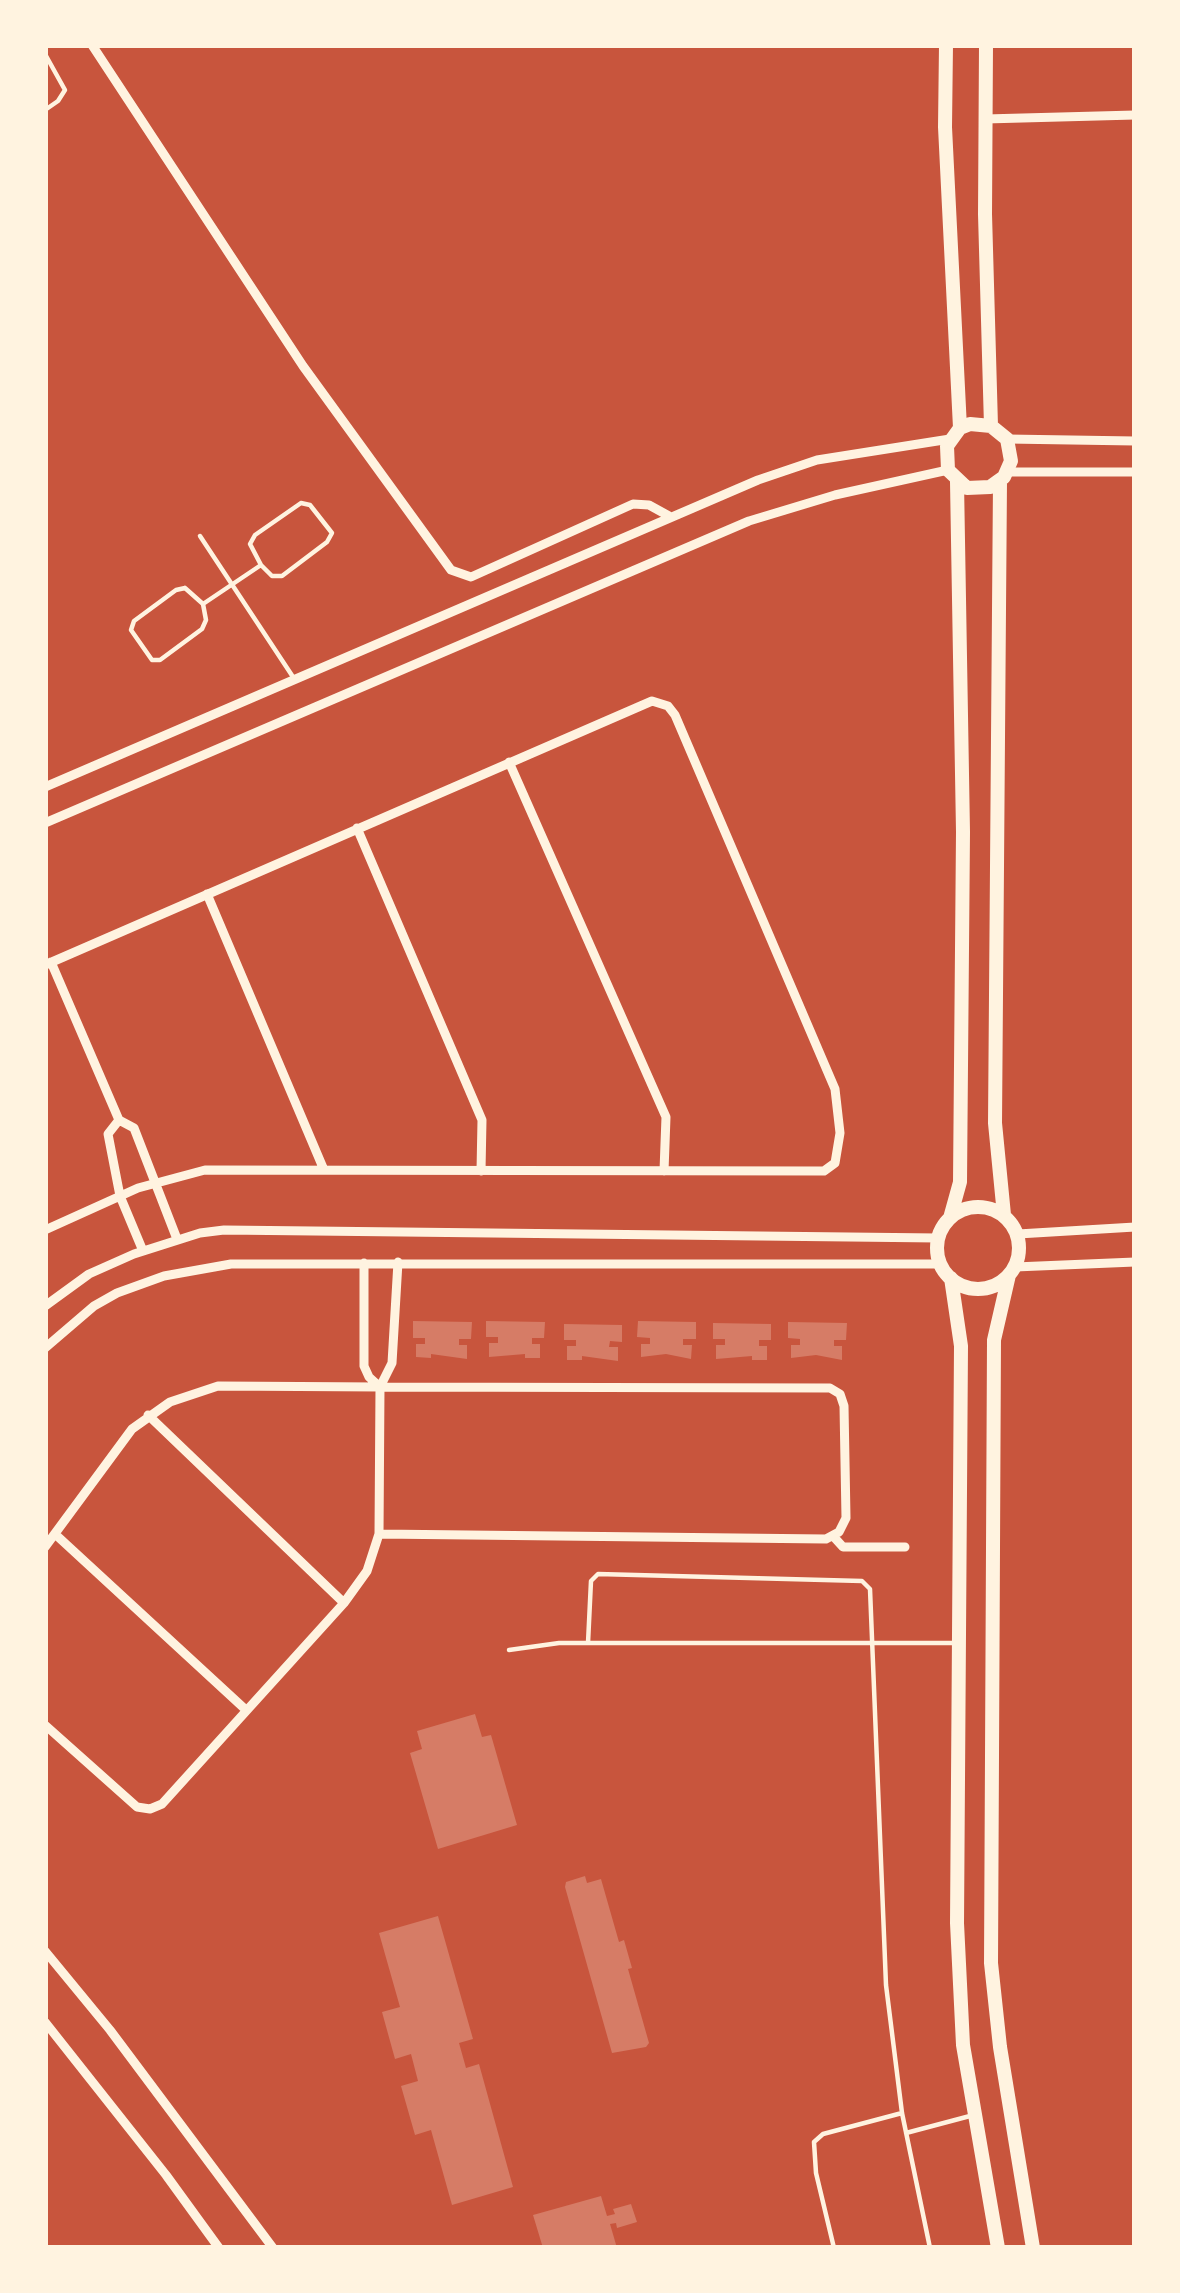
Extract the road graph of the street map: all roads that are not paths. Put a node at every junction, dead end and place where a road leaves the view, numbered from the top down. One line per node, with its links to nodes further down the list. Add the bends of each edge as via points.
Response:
1 (92, 45): 15 (street, via 303,366 451,570 471,577 633,504)
2 (946, 45): 9 (main road)
3 (986, 45): 7 (main road)
4 (45, 54): 5 (lane, via 65,89)
5 (45, 110)
6 (1135, 115): 7 (street)
7 (985, 119): 8 (main road)
8 (991, 425): 9 (main road, via 970,424); 10 (main road)
9 (955, 434): 13 (main road, via 945,458); 15 (street, via 817,460)
10 (1006, 439): 11 (street); 14 (main road, via 1011,461)
11 (1135, 441)
12 (1135, 472): 14 (street)
13 (952, 476): 14 (main road, via 978,489); 23 (street, via 835,495 749,521); 34 (main road, via 963,832 959,1182)
14 (1004, 477): 33 (main road, via 994,1123)
15 (669, 516): 20 (street)
16 (200, 536): 18 (lane)
17 (260, 565): 17 (lane, via 282,576 332,533 301,502 255,535 250,544); 18 (lane)
18 (233, 584): 19 (lane); 20 (lane)
19 (203, 604): 19 (lane, via 202,629 160,661 131,630 176,590)
20 (296, 680): 22 (street)
21 (509, 761): 24 (street); 30 (street, via 666,1117); 30 (street, via 636,706 668,706 835,1088 841,1133 830,1168)
22 (45, 787)
23 (45, 823)
24 (357, 828): 25 (street); 29 (street, via 482,1120)
25 (207, 894): 26 (street); 28 (street)
26 (48, 963): 27 (street)
27 (119, 1120): 31 (street, via 134,1128); 32 (street, via 108,1133)
28 (324, 1171): 29 (street); 31 (street, via 205,1170)
29 (481, 1171): 30 (street)
30 (664, 1171)
31 (153, 1184): 32 (street); 40 (street)
32 (120, 1196): 36 (street); 41 (street)
33 (1004, 1215): 34 (main road, via 971,1207); 38 (main road)
34 (950, 1217): 39 (main road)
35 (1135, 1227): 38 (street)
36 (45, 1230)
37 (638, 1234): 39 (street); 40 (street, via 242,1230); 43 (street)
38 (1018, 1234): 47 (main road)
39 (938, 1238): 46 (main road)
40 (177, 1239): 41 (street)
41 (143, 1251): 49 (street, via 89,1274)
42 (398, 1262): 43 (street); 45 (street); 51 (street, via 392,1363)
43 (634, 1262): 46 (street)
44 (1135, 1262): 47 (street)
45 (364, 1263): 50 (street, via 231,1264 164,1276 94,1306); 51 (street, via 364,1366)
46 (940, 1264): 48 (main road)
47 (1012, 1271): 48 (main road, via 974,1289); 75 (main road, via 994,1340 992,1963)
48 (951, 1278): 60 (main road, via 962,1346)
49 (45, 1306)
50 (45, 1348)
51 (380, 1387): 52 (street, via 218,1386); 54 (street); 55 (street, via 830,1388 843,1399 846,1518)
52 (148, 1415): 53 (street); 58 (street)
53 (55, 1534): 56 (street); 63 (street)
54 (379, 1534): 55 (street); 58 (street, via 367,1571)
55 (833, 1537): 57 (street, via 843,1546)
56 (45, 1547)
57 (905, 1547)
58 (344, 1603): 63 (street)
59 (588, 1643): 61 (lane); 61 (lane, via 592,1579 619,1573 862,1581 873,1598); 62 (lane)
60 (957, 1643): 61 (lane); 68 (main road, via 957,1923)
61 (875, 1646): 67 (lane, via 885,1966)
62 (509, 1649)
63 (246, 1710): 64 (street, via 150,1809 127,1800)
64 (45, 1725)
65 (45, 1951): 71 (street)
66 (45, 2022): 70 (street)
67 (902, 2113): 69 (lane); 72 (lane, via 814,2142)
68 (972, 2115): 69 (lane); 74 (main road)
69 (906, 2133): 73 (lane)
70 (219, 2248)
71 (273, 2248)
72 (834, 2248)
73 (931, 2248)
74 (998, 2248)
75 (1033, 2248)

